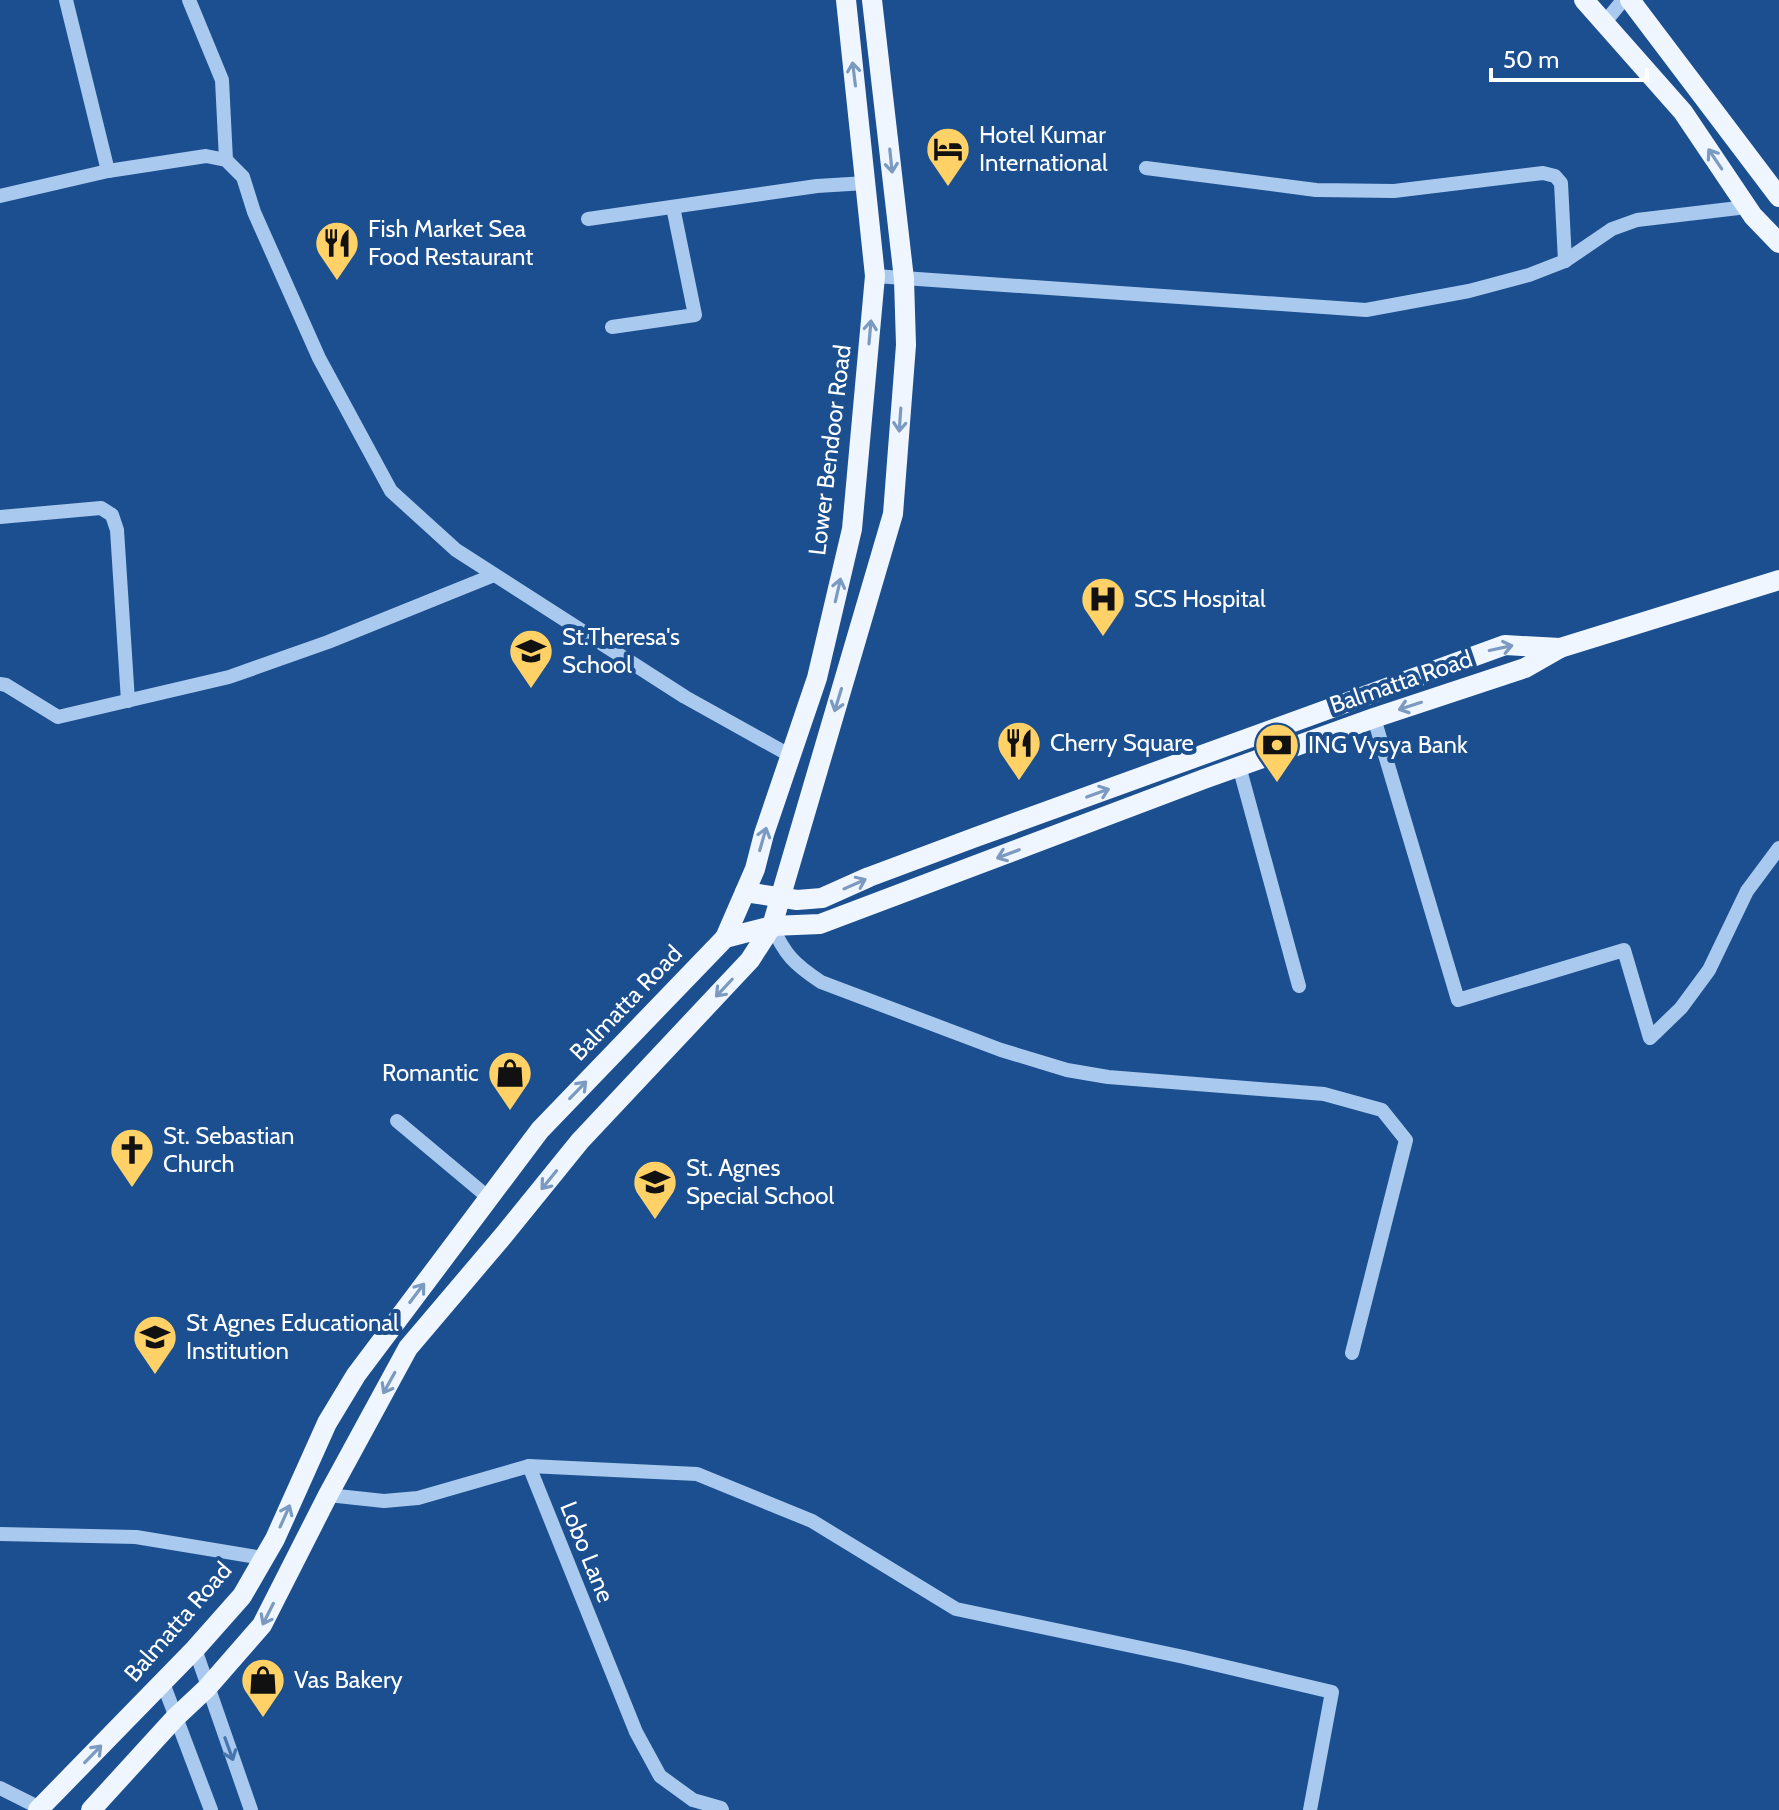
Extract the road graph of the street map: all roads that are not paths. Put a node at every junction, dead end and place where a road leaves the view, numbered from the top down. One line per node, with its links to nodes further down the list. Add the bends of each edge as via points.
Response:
1 (66, 0): 11 (street)
2 (189, 0): 9 (street, via 222,80)
3 (846, 0): 12 (main road, Lower Bendoor Road, one-way to 3)
4 (872, 0): 21 (main road, one-way to 21)
5 (1584, 0): 8 (main road)
6 (1623, 0): 8 (street)
7 (1630, 0): 14 (main road)
8 (1605, 22): 16 (main road, one-way to 8, via 1683,112)
9 (226, 160): 11 (street, via 206,156); 24 (street, via 243,177 319,358 391,491 456,550)
10 (1146, 168): 19 (street, via 1316,190 1394,191 1543,173 1561,183)
11 (108, 171): 13 (street)
12 (866, 183): 15 (street); 20 (main road, Lower Bendoor Road)
13 (0, 196)
14 (1779, 197)
15 (673, 207): 17 (street); 22 (street, via 695,315)
16 (1747, 207): 18 (main road); 19 (street, via 1637,220 1612,229)
17 (588, 219)
18 (1779, 243)
19 (1565, 261): 21 (street, via 1492,286 1366,310)
20 (875, 276): 21 (street); 30 (main road, Lower Bendoor Road, one-way to 20, via 817,678 852,529)
21 (904, 279): 34 (main road, one-way to 34, via 906,345 893,514)
22 (612, 327)
23 (0, 517): 28 (street, via 101,508 112,515)
24 (494, 575): 28 (street, via 229,677); 30 (street, via 685,697)
25 (1779, 580): 26 (main road, Balmatta Road)
26 (1560, 648): 29 (main road, Balmatta Road, one-way to 29, via 1525,668); 34 (main road, Balmatta Road, one-way to 26, via 822,898 1505,645)
27 (0, 684): 28 (street, via 58,717)
28 (128, 701)
29 (1374, 718): 31 (main road, Balmatta Road); 32 (street, via 1458,1000 1624,950 1650,1038 1709,970 1747,891)
30 (791, 756): 33 (main road, Lower Bendoor Road, one-way to 30)
31 (1239, 766): 35 (main road, Balmatta Road, one-way to 35, via 820,924); 37 (street)
32 (1779, 848)
33 (745, 892): 34 (main road, Balmatta Road); 36 (main road, Lower Bendoor Road)
34 (780, 897): 35 (main road)
35 (772, 926): 36 (main road, Balmatta Road); 40 (street, via 796,965 821,982 1067,1070 1324,1094 1382,1110 1406,1140); 42 (main road, one-way to 42, via 750,960 580,1141 408,1348)
36 (725, 938): 39 (main road, Balmatta Road, one-way to 36, via 540,1130)
37 (1299, 986)
38 (397, 1121): 39 (street)
39 (489, 1198): 44 (main road, Balmatta Road, one-way to 39, via 327,1423 356,1375)
40 (1352, 1353)
41 (529, 1466): 42 (street, via 418,1498 384,1501); 54 (street, Lobo Lane, via 636,1732 660,1776 693,1800); 55 (street, via 697,1474 812,1521 956,1609 1332,1692)
42 (328, 1495): 47 (main road, one-way to 47, via 262,1625)
43 (0, 1534): 44 (street, via 136,1537)
44 (263, 1558): 45 (main road, Balmatta Road, via 242,1596)
45 (195, 1649): 46 (main road, Balmatta Road); 47 (street)
46 (163, 1683): 48 (street); 50 (main road, Balmatta Road, one-way to 46)
47 (207, 1688): 48 (main road); 53 (street, one-way to 53)
48 (175, 1718): 51 (main road); 52 (street)
49 (0, 1788): 50 (street)
50 (39, 1809)
51 (91, 1810)
52 (211, 1810)
53 (251, 1810)
54 (722, 1810)
55 (1310, 1810)

